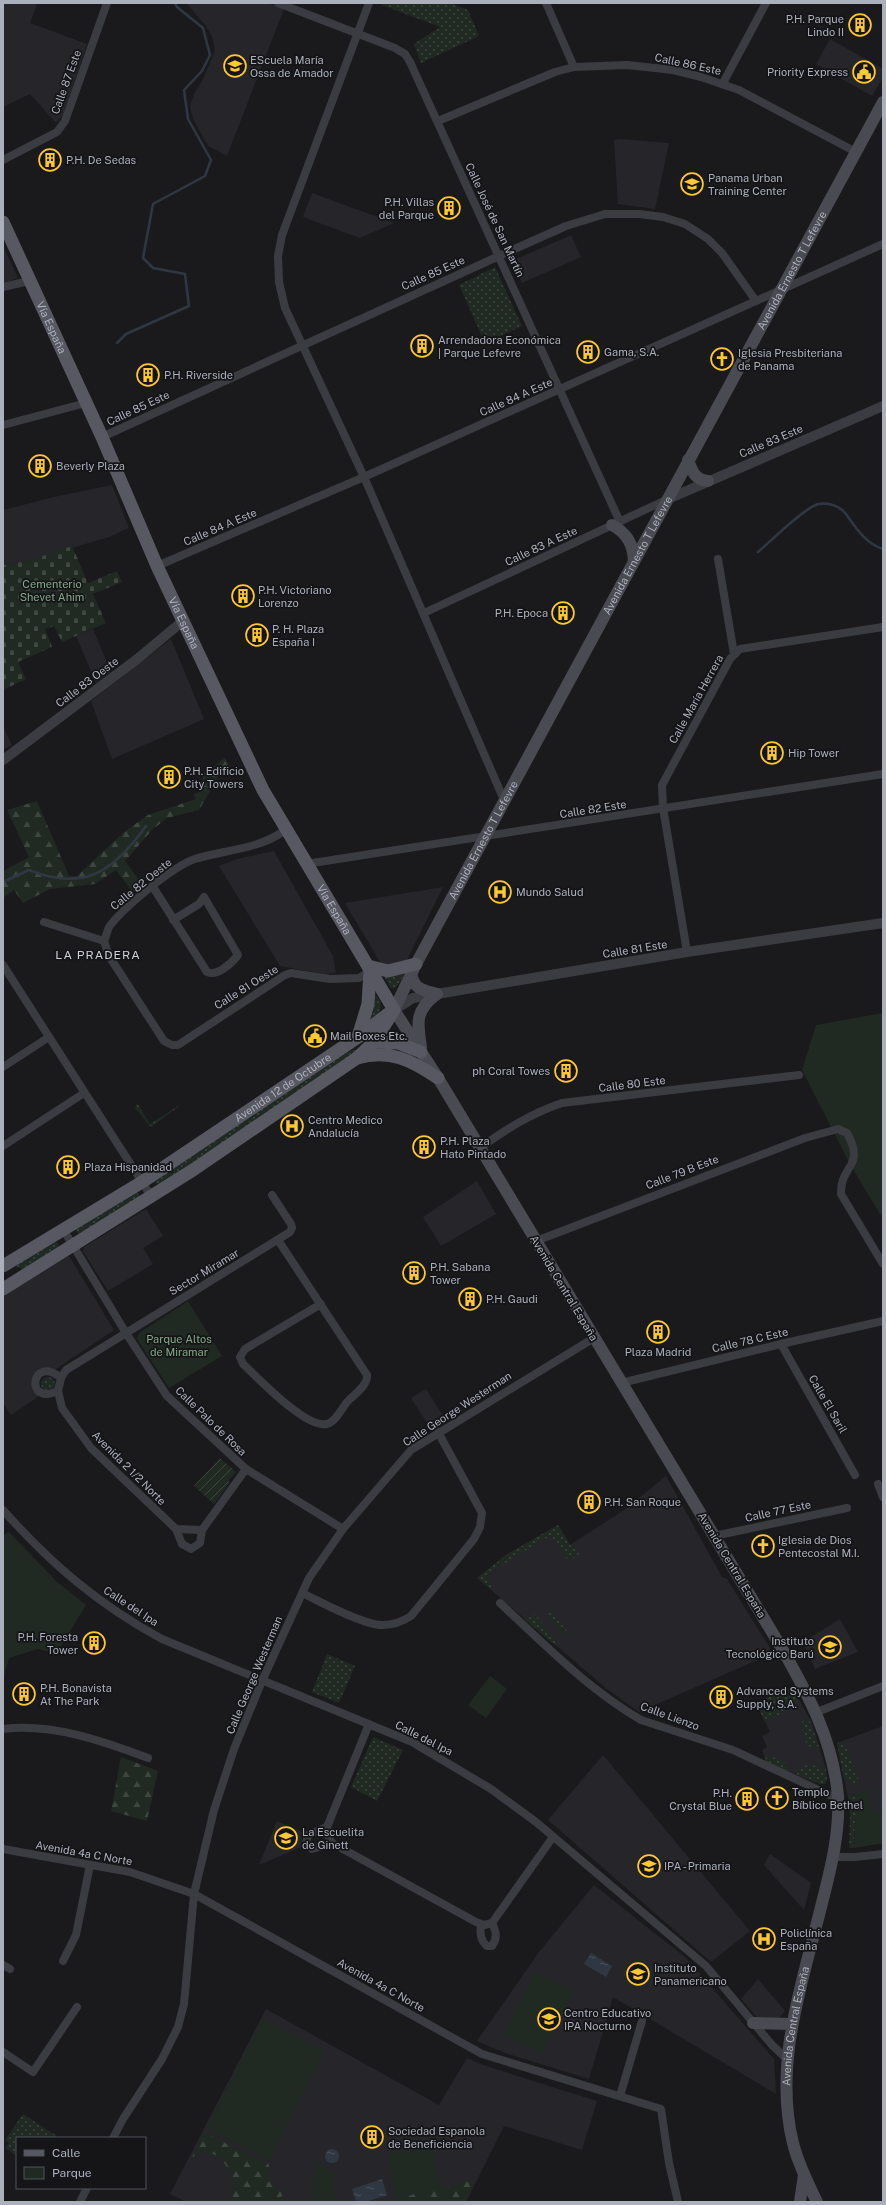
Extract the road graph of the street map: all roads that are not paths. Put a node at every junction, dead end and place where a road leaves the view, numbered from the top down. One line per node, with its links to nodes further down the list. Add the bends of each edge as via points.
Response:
1 (107, 3): 12 (street, Calle 87 Este, via 61,126 57,132)
2 (278, 3): 6 (street, Calle José de San Martín)
3 (369, 3): 6 (street)
4 (546, 3): 7 (street)
5 (766, 3): 8 (street)
6 (358, 33): 10 (street, Calle José de San Martín, via 405,54); 20 (street, via 282,235 279,282 285,308)
7 (574, 67): 8 (street, Calle 86 Este, via 626,64 650,66); 10 (street, Calle 86 Este, via 555,72)
8 (723, 83): 11 (street, Calle 86 Este)
9 (883, 102): 11 (main road, Avenida Ernesto T Lefevre)
10 (438, 121): 15 (street, Calle José de San Martín)
11 (856, 152): 18 (main road, Avenida Ernesto T Lefevre)
12 (3, 160)
13 (3, 222): 16 (main road, Vía España)
14 (883, 244): 18 (street, Calle 84 A Este)
15 (499, 256): 19 (street, Calle 85 Este, via 566,226 605,214 663,217 685,224 708,239 733,266); 20 (street, Calle 85 Este); 21 (street, Calle José de San Martín)
16 (29, 281): 17 (street); 22 (main road, Vía España)
17 (3, 287)
18 (780, 290): 19 (street, Calle 84 A Este); 26 (main road, Avenida Ernesto T Lefevre)
19 (756, 301): 21 (street, Calle 84 A Este)
20 (300, 345): 25 (street, Calle 85 Este); 27 (street)
21 (561, 389): 27 (street, Calle 84 A Este); 30 (street, Calle José de San Martín)
22 (86, 403): 24 (street); 25 (main road, Vía España)
23 (883, 406): 28 (street, Calle 83 Este)
24 (3, 425)
25 (102, 437): 33 (main road, Vía España)
26 (688, 460): 28 (main road, via 694,475); 29 (main road, Avenida Ernesto T Lefevre)
27 (364, 477): 33 (street, Calle 84 A Este); 34 (street)
28 (708, 481): 29 (street, Calle 83 Este)
29 (668, 499): 30 (street, Calle 83 A Este); 32 (main road, Avenida Ernesto T Lefevre)
30 (616, 524): 32 (main road, via 627,537); 34 (street, Calle 83 A Este)
31 (718, 559): 37 (street)
32 (634, 561): 40 (main road, Avenida Ernesto T Lefevre)
33 (157, 566): 35 (main road, Vía España)
34 (424, 613): 40 (street)
35 (184, 620): 38 (street, Calle 83 Oeste, via 136,660); 42 (main road, Vía España, via 263,790)
36 (883, 626): 37 (street, Calle María Herrera, via 740,649)
37 (734, 654): 41 (street, Calle María Herrera, via 664,778 661,791)
38 (3, 760)
39 (883, 774): 41 (street, Calle 82 Este)
40 (504, 800): 43 (main road, Avenida Ernesto T Lefevre)
41 (663, 808): 43 (street, Calle 82 Este); 50 (street, Calle María Herrera)
42 (285, 830): 44 (main road, Vía España); 45 (street, Calle 82 Oeste, via 274,839 194,859 178,867)
43 (485, 837): 44 (street, Calle 82 Este); 53 (main road, Avenida Ernesto T Lefevre)
44 (306, 864): 52 (main road, Vía España)
45 (153, 887): 46 (street); 49 (street, Calle 82 Oeste, via 117,916)
46 (173, 920): 46 (street, via 207,972 216,973 238,955 204,897 198,904)
47 (44, 922): 49 (street)
48 (883, 923): 50 (street, Calle 81 Este)
49 (104, 941): 52 (street, Calle 81 Oeste, via 110,956 164,1041 172,1045 178,1045 285,975 291,973 330,979 359,978)
50 (687, 952): 54 (street, Calle 81 Este)
51 (3, 965): 56 (street)
52 (369, 969): 53 (main road); 55 (main road, Vía España); 57 (main road, via 368,1004)
53 (414, 969): 54 (main road, via 417,987); 55 (main road, Avenida Ernesto T Lefevre)
54 (437, 994): 55 (street, Calle 81 Este, via 413,998); 59 (main road, via 426,1002 418,1021)
55 (394, 1010): 57 (main road, Avenida 12 de Octubre); 58 (main road, Avenida 12 de Octubre); 59 (main road, Avenida Central España)
56 (49, 1037): 61 (street); 64 (street)
57 (358, 1037): 67 (main road, Avenida 12 de Octubre)
58 (374, 1042): 59 (main road, via 398,1043); 60 (main road, Avenida 12 de Octubre)
59 (421, 1052): 63 (main road, Avenida Central España)
60 (357, 1058): 63 (main road, via 375,1054 397,1057 421,1067); 69 (main road, Avenida 12 de Octubre, via 239,1140)
61 (3, 1067)
62 (799, 1075): 66 (street, Calle 80 Este, via 562,1103 536,1111)
63 (438, 1078): 66 (main road, Avenida Central España)
64 (84, 1093): 65 (street); 67 (street)
65 (3, 1146)
66 (480, 1148): 72 (main road, Avenida Central España)
67 (142, 1182): 69 (street); 70 (main road, Avenida 12 de Octubre)
68 (272, 1195): 71 (street, Sector Miramar, via 292,1228)
69 (151, 1196): 73 (main road, Avenida 12 de Octubre)
70 (63, 1229): 73 (street, Calle Palo de Rosa); 75 (main road, Avenida 12 de Octubre)
71 (278, 1240): 78 (street); 80 (street, Sector Miramar)
72 (536, 1241): 74 (street, Calle 79 B Este, via 805,1138 838,1129 847,1133 854,1150 854,1160 840,1182 840,1194); 81 (main road, Avenida Central España)
73 (72, 1245): 76 (main road, Avenida 12 de Octubre); 80 (street, Calle Palo de Rosa)
74 (883, 1264)
75 (3, 1266): 76 (main road)
76 (18, 1279): 77 (main road, Avenida 12 de Octubre)
77 (3, 1289)
78 (321, 1304): 78 (street, via 368,1378 335,1419 327,1424 316,1423 303,1417 243,1364 240,1357 245,1349)
79 (882, 1322): 82 (street, Calle 78 C Este)
80 (126, 1333): 83 (street, via 66,1370); 87 (street, Calle Palo de Rosa, via 167,1396)
81 (594, 1338): 84 (main road, Avenida Central España); 86 (street, Calle George Westerman)
82 (781, 1344): 84 (street, Calle 78 C Este); 88 (street, Calle El Saril)
83 (61, 1378): 85 (street, Avenida 2 1/2 Norte); 85 (street, via 53,1372 45,1371 38,1374 35,1382 37,1389 43,1394)
84 (622, 1383): 96 (main road, Avenida Central España)
85 (58, 1391): 93 (street, Avenida 2 1/2 Norte, via 62,1408 91,1448)
86 (438, 1432): 94 (street, Calle George Westerman, via 411,1450); 97 (street, via 482,1513 480,1527 474,1539 412,1616 400,1623 381,1626)
87 (246, 1469): 94 (street, Calle Palo de Rosa); 95 (street)
88 (856, 1475)
89 (878, 1484): 90 (street)
90 (883, 1497)
91 (847, 1508): 96 (street, Calle 77 Este)
92 (3, 1510): 99 (street, Calle del Ipa, via 58,1568 134,1624 162,1639)
93 (176, 1529): 95 (street); 95 (street, Avenida 2 1/2 Norte, via 182,1544 191,1549 200,1543)
94 (343, 1529): 97 (street, Calle George Westerman)
95 (202, 1530)
96 (714, 1536): 101 (main road, Avenida Central España)
97 (302, 1593): 99 (street, Calle George Westerman)
98 (500, 1603): 105 (street, Calle Lienzo, via 566,1664 606,1697 641,1720 733,1750)
99 (262, 1681): 102 (street, Calle del Ipa); 113 (street, Calle George Westerman, via 234,1749 214,1810)
100 (883, 1686): 101 (street)
101 (817, 1712): 105 (main road, Avenida Central España, via 833,1763)
102 (369, 1724): 106 (street); 107 (street, Calle del Ipa, via 412,1742 456,1767 515,1806)
103 (3, 1729): 104 (street, via 17,1728 88,1737)
104 (148, 1758)
105 (838, 1799): 111 (main road, Avenida Central España)
106 (327, 1827): 108 (street); 108 (street, via 308,1835 306,1843 312,1848)
107 (553, 1836): 114 (street); 119 (street, Calle del Ipa, via 706,1966)
108 (332, 1843): 115 (street)
109 (3, 1849): 112 (street, Avenida 4a C Norte)
110 (883, 1854): 111 (street)
111 (834, 1856): 120 (main road, Avenida Central España)
112 (90, 1865): 113 (street, Avenida 4a C Norte, via 130,1872); 116 (street, via 76,1936)
113 (194, 1894): 123 (street, Avenida 4a C Norte, via 482,2054); 124 (street, Calle George Westerman, via 184,2004 178,2027 162,2059)
114 (492, 1923): 115 (street); 115 (street, via 496,1935 492,1946 487,1946 483,1942)
115 (481, 1925)
116 (63, 1961)
117 (77, 2007): 121 (street, via 33,2072)
118 (642, 2021): 123 (street)
119 (753, 2023): 120 (main road); 122 (street, Calle del Ipa)
120 (792, 2024): 122 (main road, Avenida Central España)
121 (3, 2052)
122 (788, 2060): 125 (main road, Avenida Central España, via 787,2109 793,2144)
123 (620, 2096): 128 (street, Avenida 4a C Norte, via 661,2109)
124 (114, 2137)
125 (804, 2174): 129 (main road); 130 (main road, Avenida Central España)
126 (86, 2189): 127 (street)
127 (80, 2202)
128 (676, 2202)
129 (800, 2202)
130 (817, 2202)

